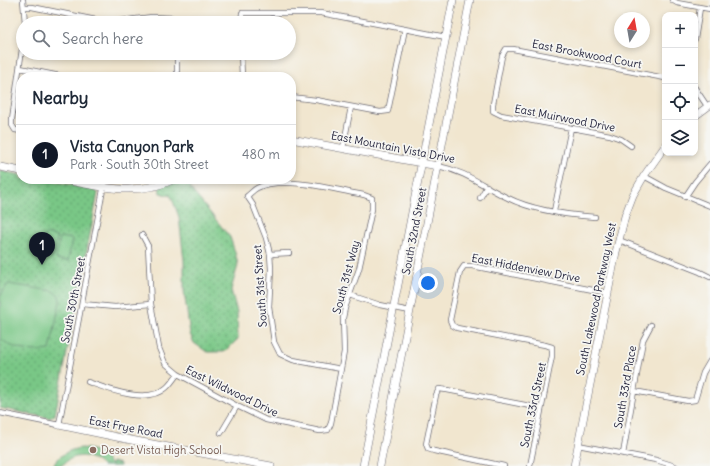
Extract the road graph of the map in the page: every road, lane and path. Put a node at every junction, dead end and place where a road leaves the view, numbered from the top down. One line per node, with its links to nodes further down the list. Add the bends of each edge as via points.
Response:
1 (24, 0): 5 (street)
2 (453, 0): 13 (main road, South 32nd Street)
3 (470, 0): 38 (main road, South 32nd Street)
4 (672, 0): 6 (street)
5 (24, 7): 8 (street); 9 (street)
6 (700, 8): 7 (street); 11 (street)
7 (710, 10)
8 (25, 16)
9 (76, 16)
10 (242, 16): 12 (street, via 242,13 321,13)
11 (698, 20)
12 (406, 29): 13 (street); 27 (street, via 388,111)
13 (446, 37): 36 (main road, South 32nd Street)
14 (21, 60): 17 (street)
15 (177, 60): 20 (street)
16 (241, 60): 21 (street)
17 (20, 68): 18 (street); 19 (street)
18 (19, 72)
19 (40, 72)
20 (177, 72)
21 (242, 72)
22 (662, 77): 28 (street, East Brookwood Court, via 513,49 506,50 502,56)
23 (698, 92): 26 (street)
24 (16, 94): 31 (street, via 12,119 12,125)
25 (296, 98): 27 (street)
26 (709, 105): 29 (main road)
27 (351, 107): 34 (street)
28 (494, 111): 30 (street, East Muirwood Drive, via 502,115)
29 (698, 114)
30 (571, 128): 33 (street, East Muirwood Drive, via 610,135); 52 (street)
31 (16, 130)
32 (296, 139): 34 (main road, East Mountain Vista Drive)
33 (631, 146)
34 (343, 148): 36 (main road, East Mountain Vista Drive)
35 (662, 150): 41 (main road, South Lakewood Parkway West)
36 (422, 163): 38 (main road, East Mountain Vista Drive); 63 (main road, South 32nd Street)
37 (710, 164): 49 (street)
38 (438, 166): 47 (street, East Mountain Vista Drive, via 459,171); 64 (main road, South 32nd Street)
39 (0, 167): 40 (main road)
40 (16, 170)
41 (644, 176): 49 (street); 55 (main road, South Lakewood Parkway West, via 630,203)
42 (296, 181): 60 (street, South 31st Way, via 372,198 360,269)
43 (88, 184): 48 (main road)
44 (104, 184): 48 (street, South 30th Street)
45 (162, 184): 48 (main road, via 127,190)
46 (270, 184): 57 (street, South 31st Street, via 257,188 247,196 253,204)
47 (487, 186): 50 (street); 52 (street, East Mountain Vista Drive, via 516,202)
48 (104, 187): 61 (street, South 30th Street)
49 (685, 197): 51 (street)
50 (480, 198)
51 (710, 206)
52 (554, 211): 53 (street, East Mountain Vista Drive)
53 (595, 217)
54 (142, 235): 62 (street, via 148,246)
55 (619, 240): 58 (street); 59 (main road, South Lakewood Parkway West)
56 (289, 253): 57 (street)
57 (270, 254): 68 (street, South 31st Street, via 269,307 274,342 280,354 293,360)
58 (710, 277)
59 (608, 293): 66 (street, East Hiddenview Drive, via 464,266 458,279 450,320 452,325); 78 (main road, South Lakewood Parkway West)
60 (350, 295): 63 (street); 68 (street, South 31st Way, via 343,318 344,352)
61 (82, 304): 62 (street, via 115,307); 75 (street, South 30th Street)
62 (151, 304): 69 (street, via 161,355)
63 (394, 307): 64 (street); 81 (main road, South 32nd Street)
64 (410, 310): 82 (main road, South 32nd Street)
65 (651, 325): 71 (street, South 33rd Place, via 643,340)
66 (552, 347): 73 (street, South 33rd Street)
67 (710, 361): 71 (street, via 703,373 696,400 688,401)
68 (341, 369): 76 (street, South 31st Way)
69 (178, 374): 70 (street, East Wildwood Drive, via 166,389 156,394 120,393); 72 (street, East Wildwood Drive)
70 (88, 382)
71 (634, 391): 79 (street, South 33rd Place)
72 (237, 406): 76 (street, East Wildwood Drive, via 266,420); 77 (street)
73 (541, 408): 83 (street, via 439,389 426,444 428,449); 84 (street, South 33rd Street)
74 (0, 413): 75 (street, East Frye Road)
75 (59, 425): 80 (main road, East Frye Road)
76 (328, 430)
77 (221, 433)
78 (578, 445): 79 (street); 85 (main road, South Lakewood Parkway West)
79 (622, 454): 86 (street)
80 (271, 466)
81 (363, 466)
82 (380, 466)
83 (504, 466)
84 (530, 466)
85 (574, 466)
86 (675, 466)

